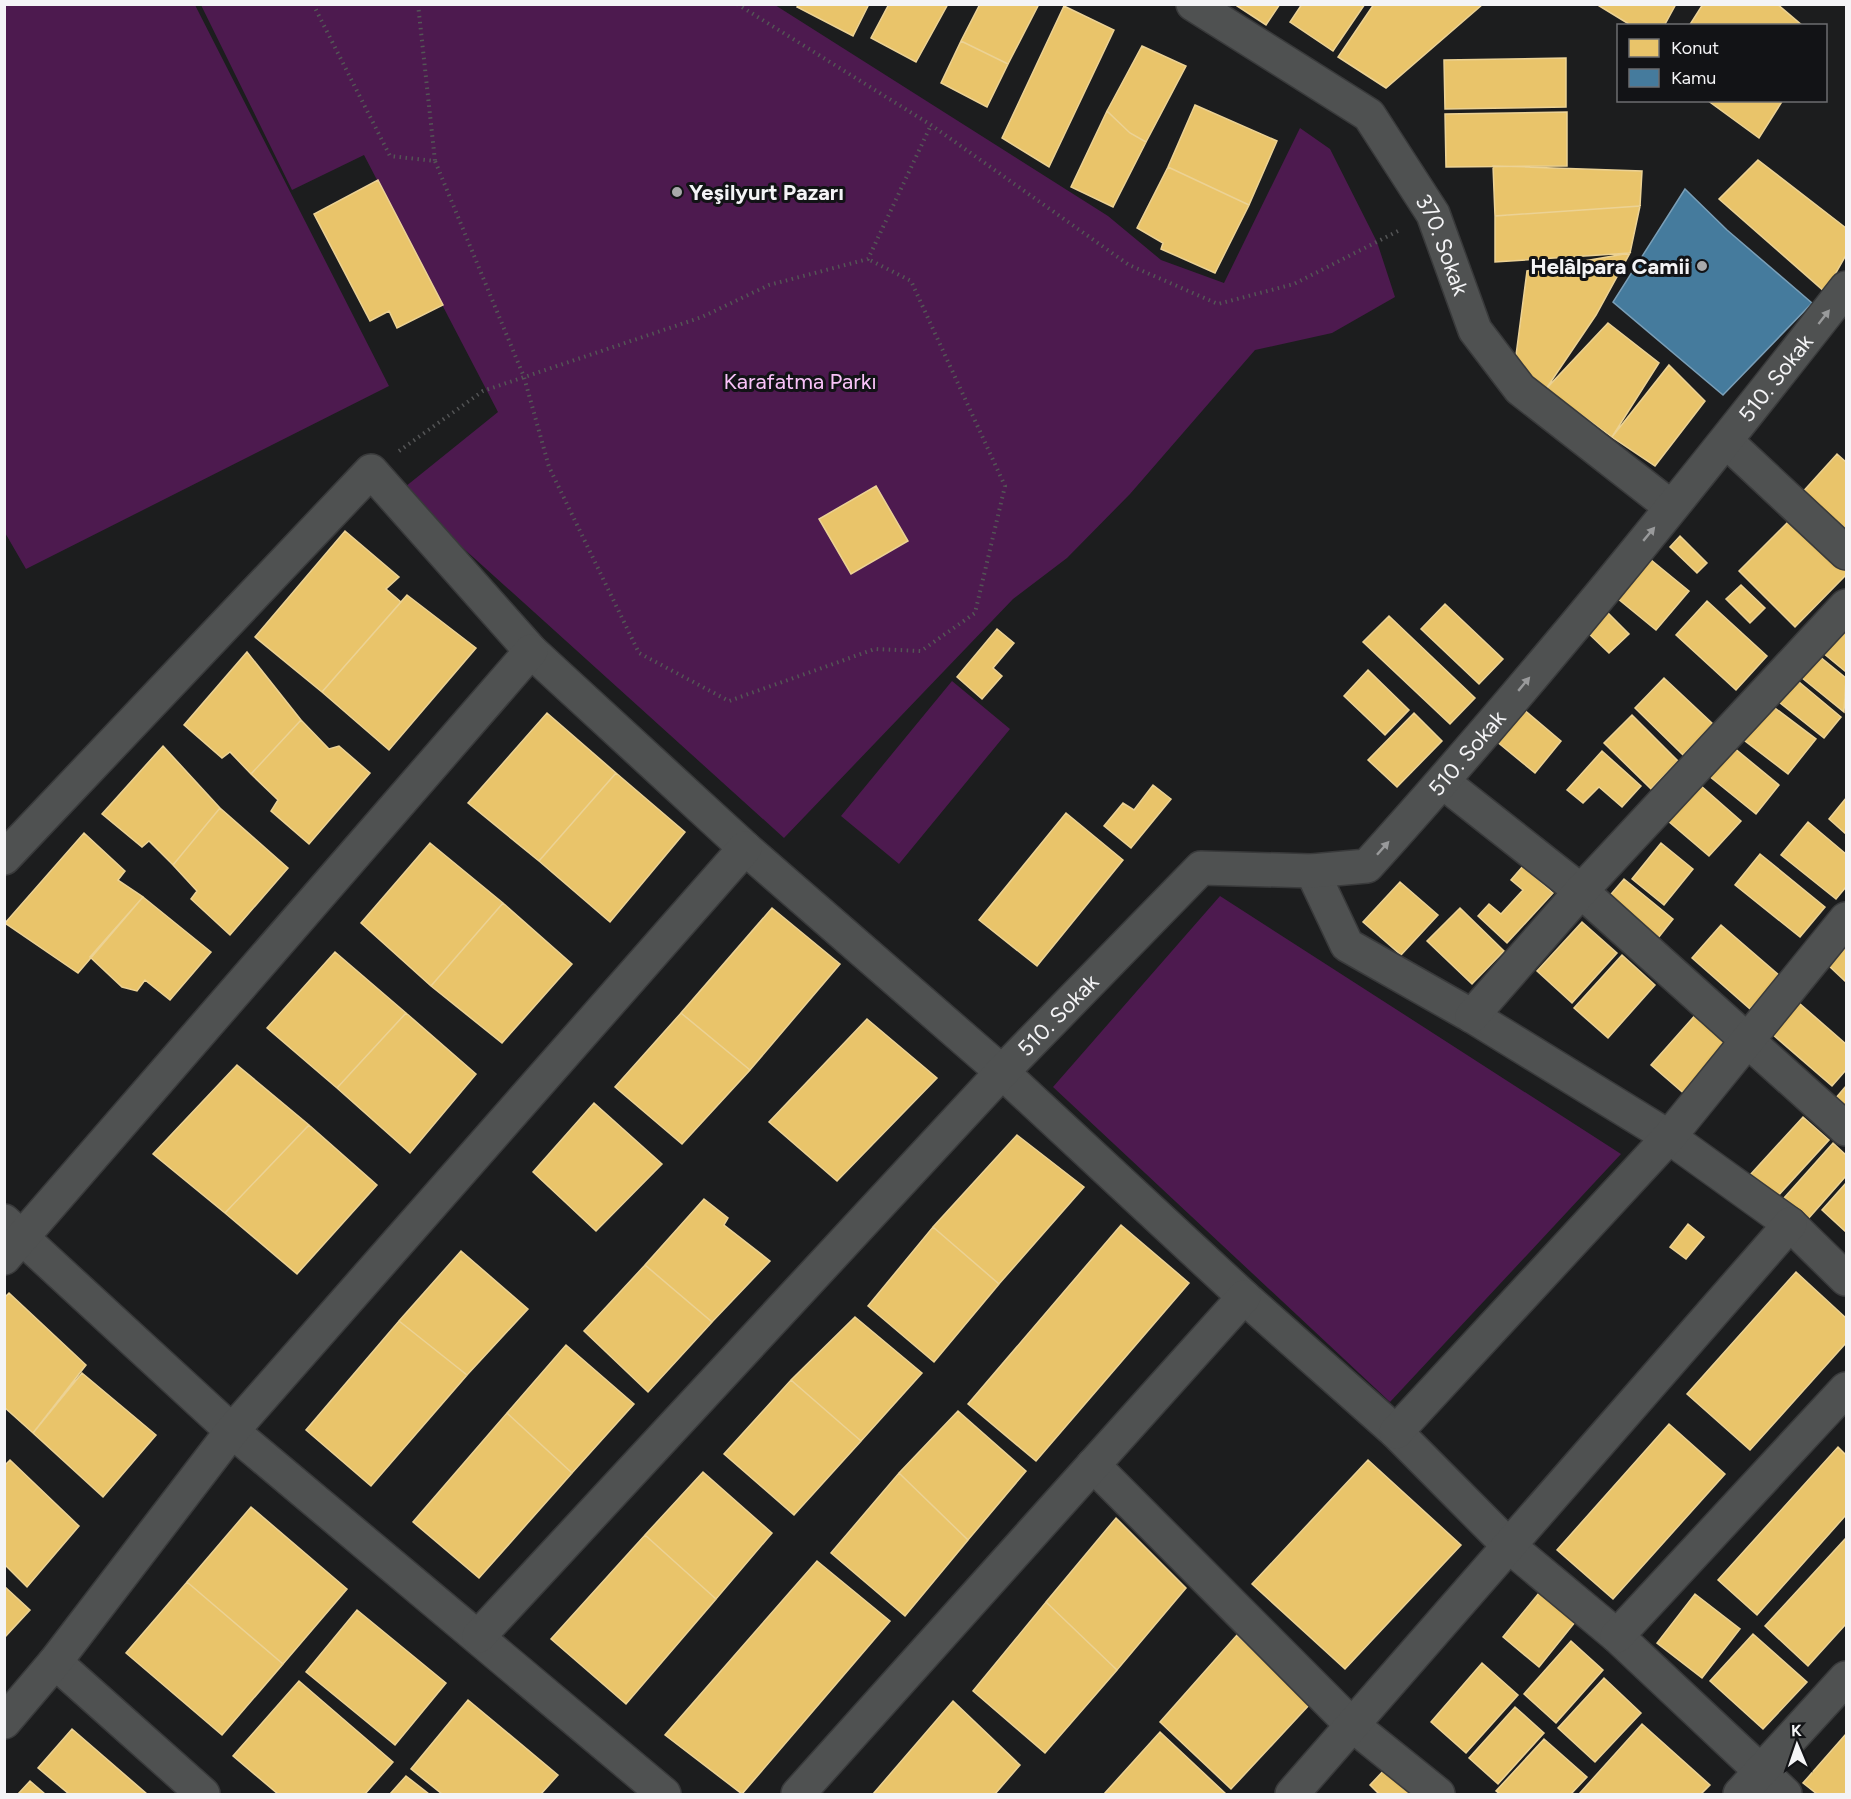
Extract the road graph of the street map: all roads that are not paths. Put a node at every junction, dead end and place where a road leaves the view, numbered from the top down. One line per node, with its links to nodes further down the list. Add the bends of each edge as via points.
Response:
1 (1193, 4): 4 (street, 370. Sokak, via 1369,115 1433,214 1475,330 1520,390)
2 (1846, 288): 3 (street, 510. Sokak, one-way to 2)
3 (1726, 441): 4 (street, 510. Sokak); 5 (street)
4 (1671, 507): 8 (street, 510. Sokak, one-way to 4)
5 (1846, 552)
6 (1846, 606): 12 (street)
7 (531, 651): 9 (street); 10 (street, via 371,471); 20 (street)
8 (1443, 782): 11 (street, 510. Sokak, one-way to 8, via 1367,866); 12 (street)
9 (745, 848): 16 (street); 24 (street)
10 (4, 858)
11 (1312, 871): 14 (street, via 1347,945); 16 (street, 510. Sokak, via 1201,868)
12 (1581, 891): 14 (street); 15 (street)
13 (1846, 919): 15 (street)
14 (1472, 1016): 18 (street)
15 (1748, 1041): 17 (street); 18 (street)
16 (1002, 1072): 22 (street); 28 (street, 510. Sokak)
17 (1846, 1128)
18 (1669, 1137): 19 (street); 25 (street)
19 (1790, 1224): 21 (street); 27 (street)
20 (10, 1239): 24 (street)
21 (1846, 1279)
22 (1244, 1297): 25 (street); 26 (street)
23 (1846, 1389): 29 (street)
24 (232, 1431): 28 (street); 30 (street)
25 (1396, 1432): 27 (street)
26 (1093, 1465): 33 (street); 37 (street)
27 (1509, 1546): 29 (street); 33 (street)
28 (479, 1636): 36 (street)
29 (1617, 1636): 34 (street)
30 (55, 1662): 32 (street); 35 (street)
31 (1846, 1678): 34 (street)
32 (4, 1722)
33 (1351, 1724): 38 (street); 39 (street)
34 (1751, 1783): 40 (street)
35 (203, 1794)
36 (664, 1794)
37 (798, 1794)
38 (1292, 1794)
39 (1438, 1794)
40 (1785, 1794)

